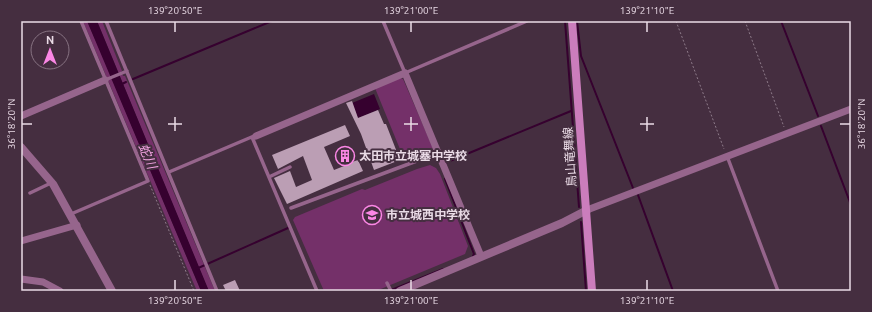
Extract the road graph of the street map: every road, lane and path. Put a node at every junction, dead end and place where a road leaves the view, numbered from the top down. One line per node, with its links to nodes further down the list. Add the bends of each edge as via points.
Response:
1 (81, 21): 10 (lane)
2 (106, 21): 8 (lane)
3 (383, 21): 9 (lane)
4 (527, 21): 9 (lane)
5 (572, 21): 25 (main road, 鳥山竜舞線)
6 (676, 21): 17 (path)
7 (744, 21): 13 (path)
8 (126, 72): 10 (lane); 19 (lane)
9 (405, 73): 14 (street); 16 (street)
10 (106, 80): 12 (street); 21 (lane)
11 (851, 108): 13 (street)
12 (21, 116)
13 (786, 134): 17 (street)
14 (254, 136): 19 (lane); 20 (lane)
15 (21, 147): 22 (street)
16 (438, 153): 24 (lane); 29 (street)
17 (727, 156): 25 (street); 40 (lane)
18 (290, 167): 20 (lane)
19 (169, 172): 36 (lane)
20 (269, 177): 37 (lane)
21 (148, 181): 26 (lane); 35 (path)
22 (52, 182): 23 (lane); 26 (street)
23 (30, 192)
24 (291, 208)
25 (587, 210): 29 (street); 39 (main road, 鳥山竜舞線)
26 (71, 214): 27 (street)
27 (77, 225): 28 (street); 34 (street)
28 (21, 241)
29 (482, 256): 38 (street)
30 (21, 279): 33 (street, via 43,282)
31 (387, 283): 32 (lane)
32 (390, 289)
33 (60, 291)
34 (112, 291)
35 (194, 291)
36 (218, 291)
37 (317, 291)
38 (400, 291)
39 (592, 291)
40 (778, 291)

